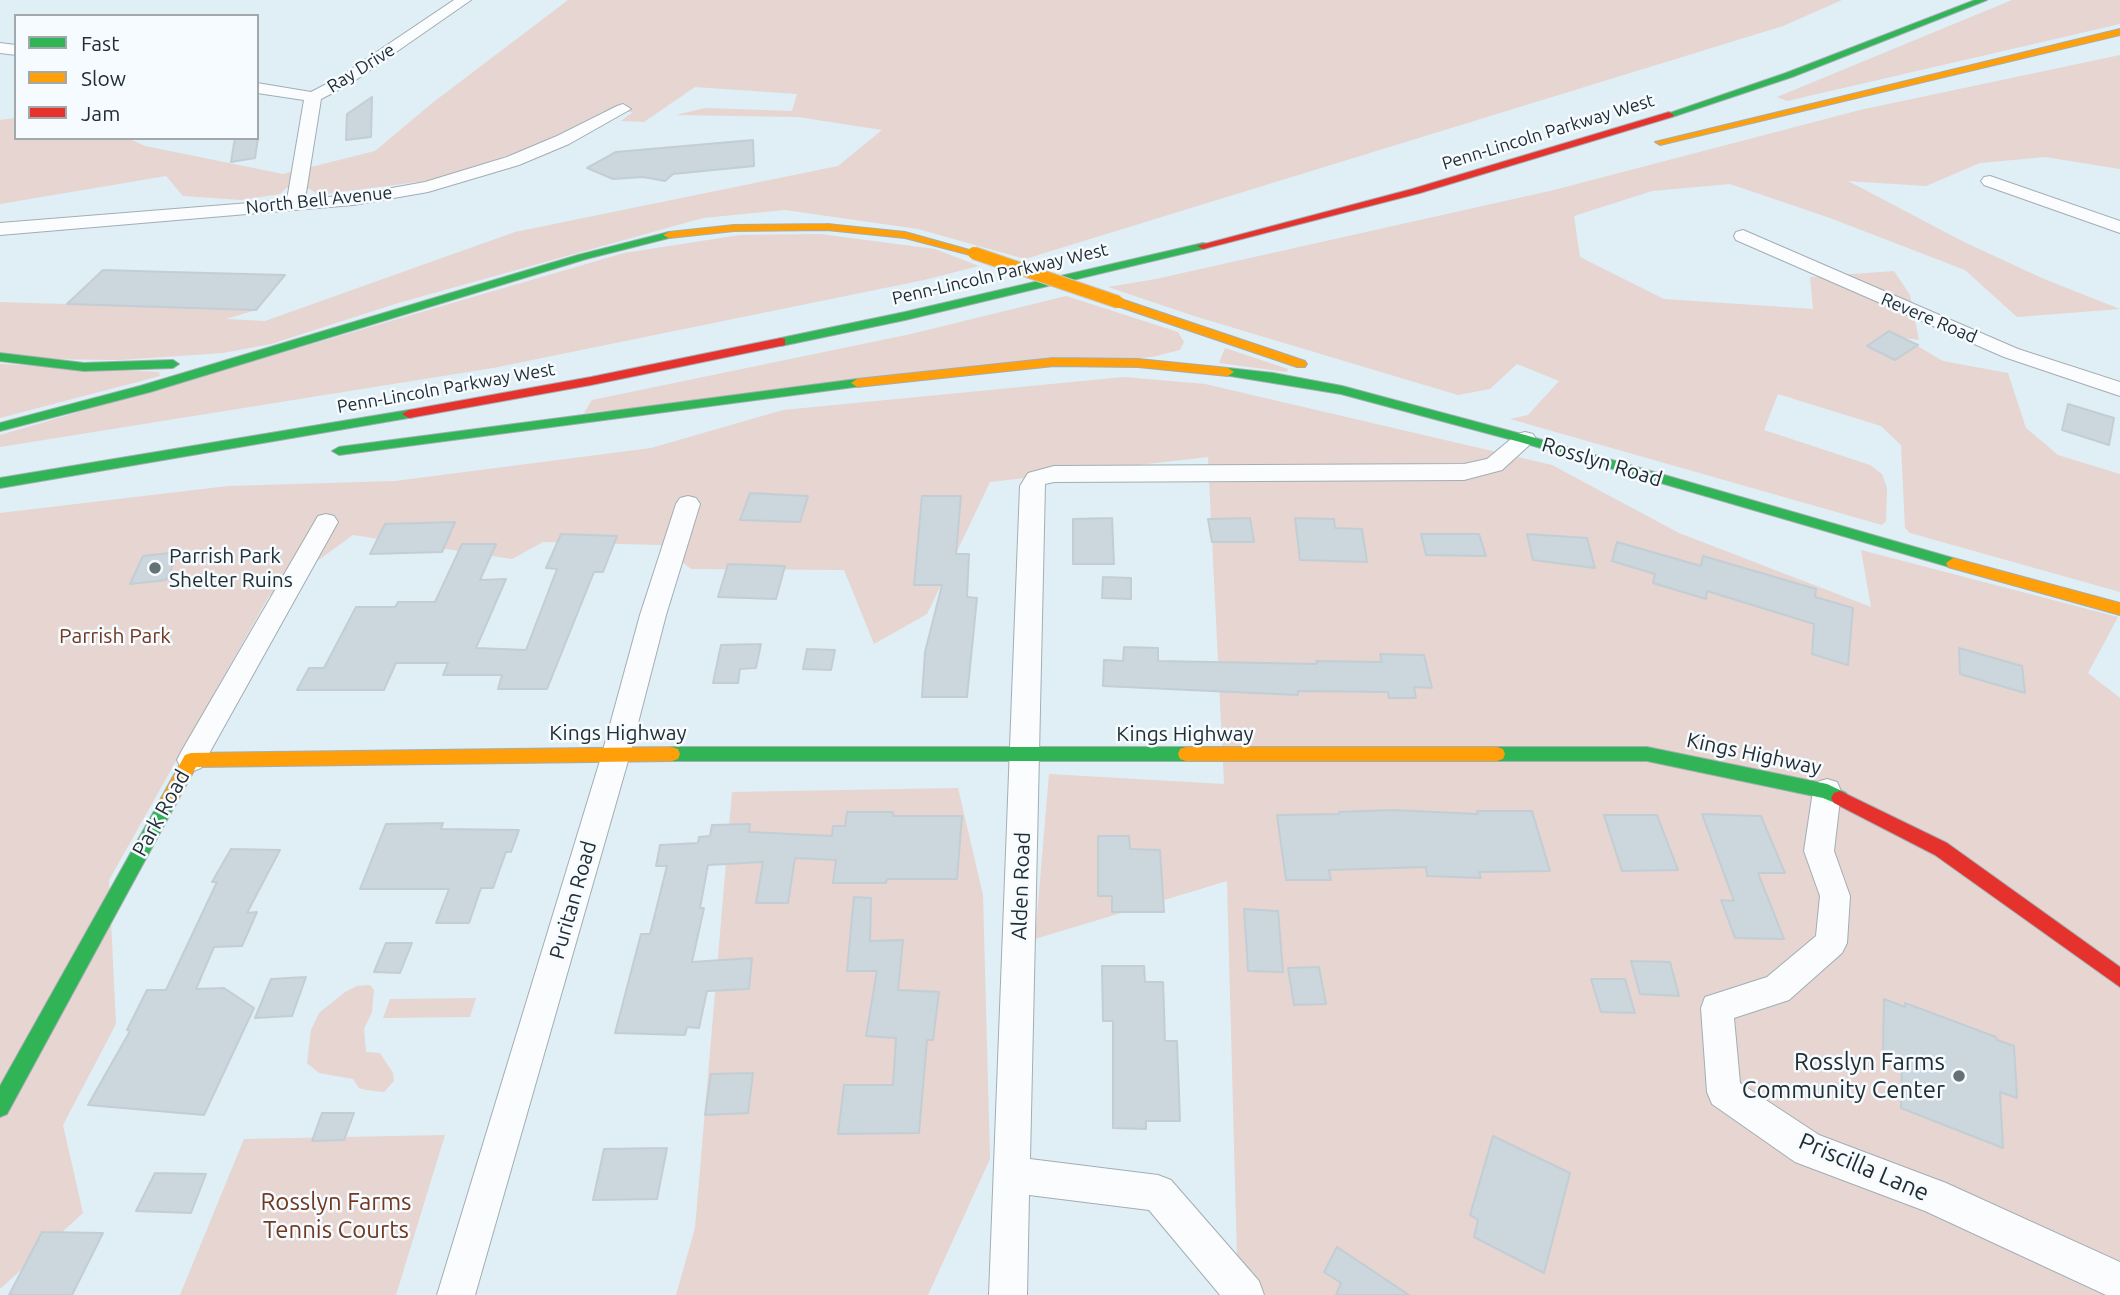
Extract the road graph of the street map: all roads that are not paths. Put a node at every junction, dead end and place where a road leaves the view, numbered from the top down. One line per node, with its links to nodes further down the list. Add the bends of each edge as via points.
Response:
1 (464, 0): 6 (street, Ray Drive)
2 (1940, 0): 9 (main road, Penn-Lincoln Parkway West, via 1786,59)
3 (1983, 0): 15 (main road, Penn-Lincoln Parkway West, via 1708,103 1523,161)
4 (2120, 32): 8 (main road)
5 (259, 88): 6 (street)
6 (313, 97): 13 (street, Ray Drive)
7 (623, 109): 13 (street, North Bell Avenue, via 513,161 428,187)
8 (1649, 145)
9 (1464, 159)
10 (1569, 163): 15 (main road)
11 (1990, 181): 16 (street)
12 (1312, 201): 14 (main road)
13 (295, 205): 17 (street, North Bell Avenue)
14 (1273, 211)
15 (1302, 221): 31 (main road, Penn-Lincoln Parkway West, via 1046,284 725,354 419,413)
16 (2120, 226)
17 (0, 229)
18 (1743, 236): 25 (street, Revere Road, via 2011,353)
19 (1051, 264): 20 (main road, Penn-Lincoln Parkway West)
20 (1000, 276)
21 (1202, 330): 22 (main road, bridge, via 974,253 905,236 764,226 692,232 593,254); 24 (main road, via 1204,353); 27 (main road)
22 (269, 352): 23 (main road, via 112,368); 26 (main road)
23 (0, 357)
24 (1184, 367): 27 (main road, via 1310,383); 28 (main road, via 1080,362 968,369)
25 (2120, 389)
26 (0, 427)
27 (1525, 439): 30 (street, Rosslyn Road, via 1494,465 1464,472 1054,474); 35 (main road, Rosslyn Road)
28 (323, 453)
29 (189, 468): 32 (main road)
30 (1036, 480): 37 (street, Alden Road, via 1029,492)
31 (0, 483)
32 (0, 489)
33 (688, 504): 36 (street, Puritan Road)
34 (326, 522): 38 (street, Park Road)
35 (2120, 609)
36 (616, 754): 37 (main road, Kings Highway); 38 (main road, Kings Highway); 44 (street, Puritan Road)
37 (1025, 755): 39 (main road, Kings Highway, via 1647,754); 42 (street, Alden Road)
38 (191, 760): 41 (main road, Park Road)
39 (1827, 791): 40 (main road, Kings Highway, via 1941,849); 43 (street, Priscilla Lane, via 1819,851 1835,896 1831,943 1777,989 1717,1008 1724,1092 1808,1149 1933,1196)
40 (2120, 978)
41 (0, 1107)
42 (1012, 1175): 45 (street, Alden Road); 46 (street, via 1158,1193)
43 (2120, 1282)
44 (456, 1295)
45 (1008, 1295)
46 (1245, 1295)

